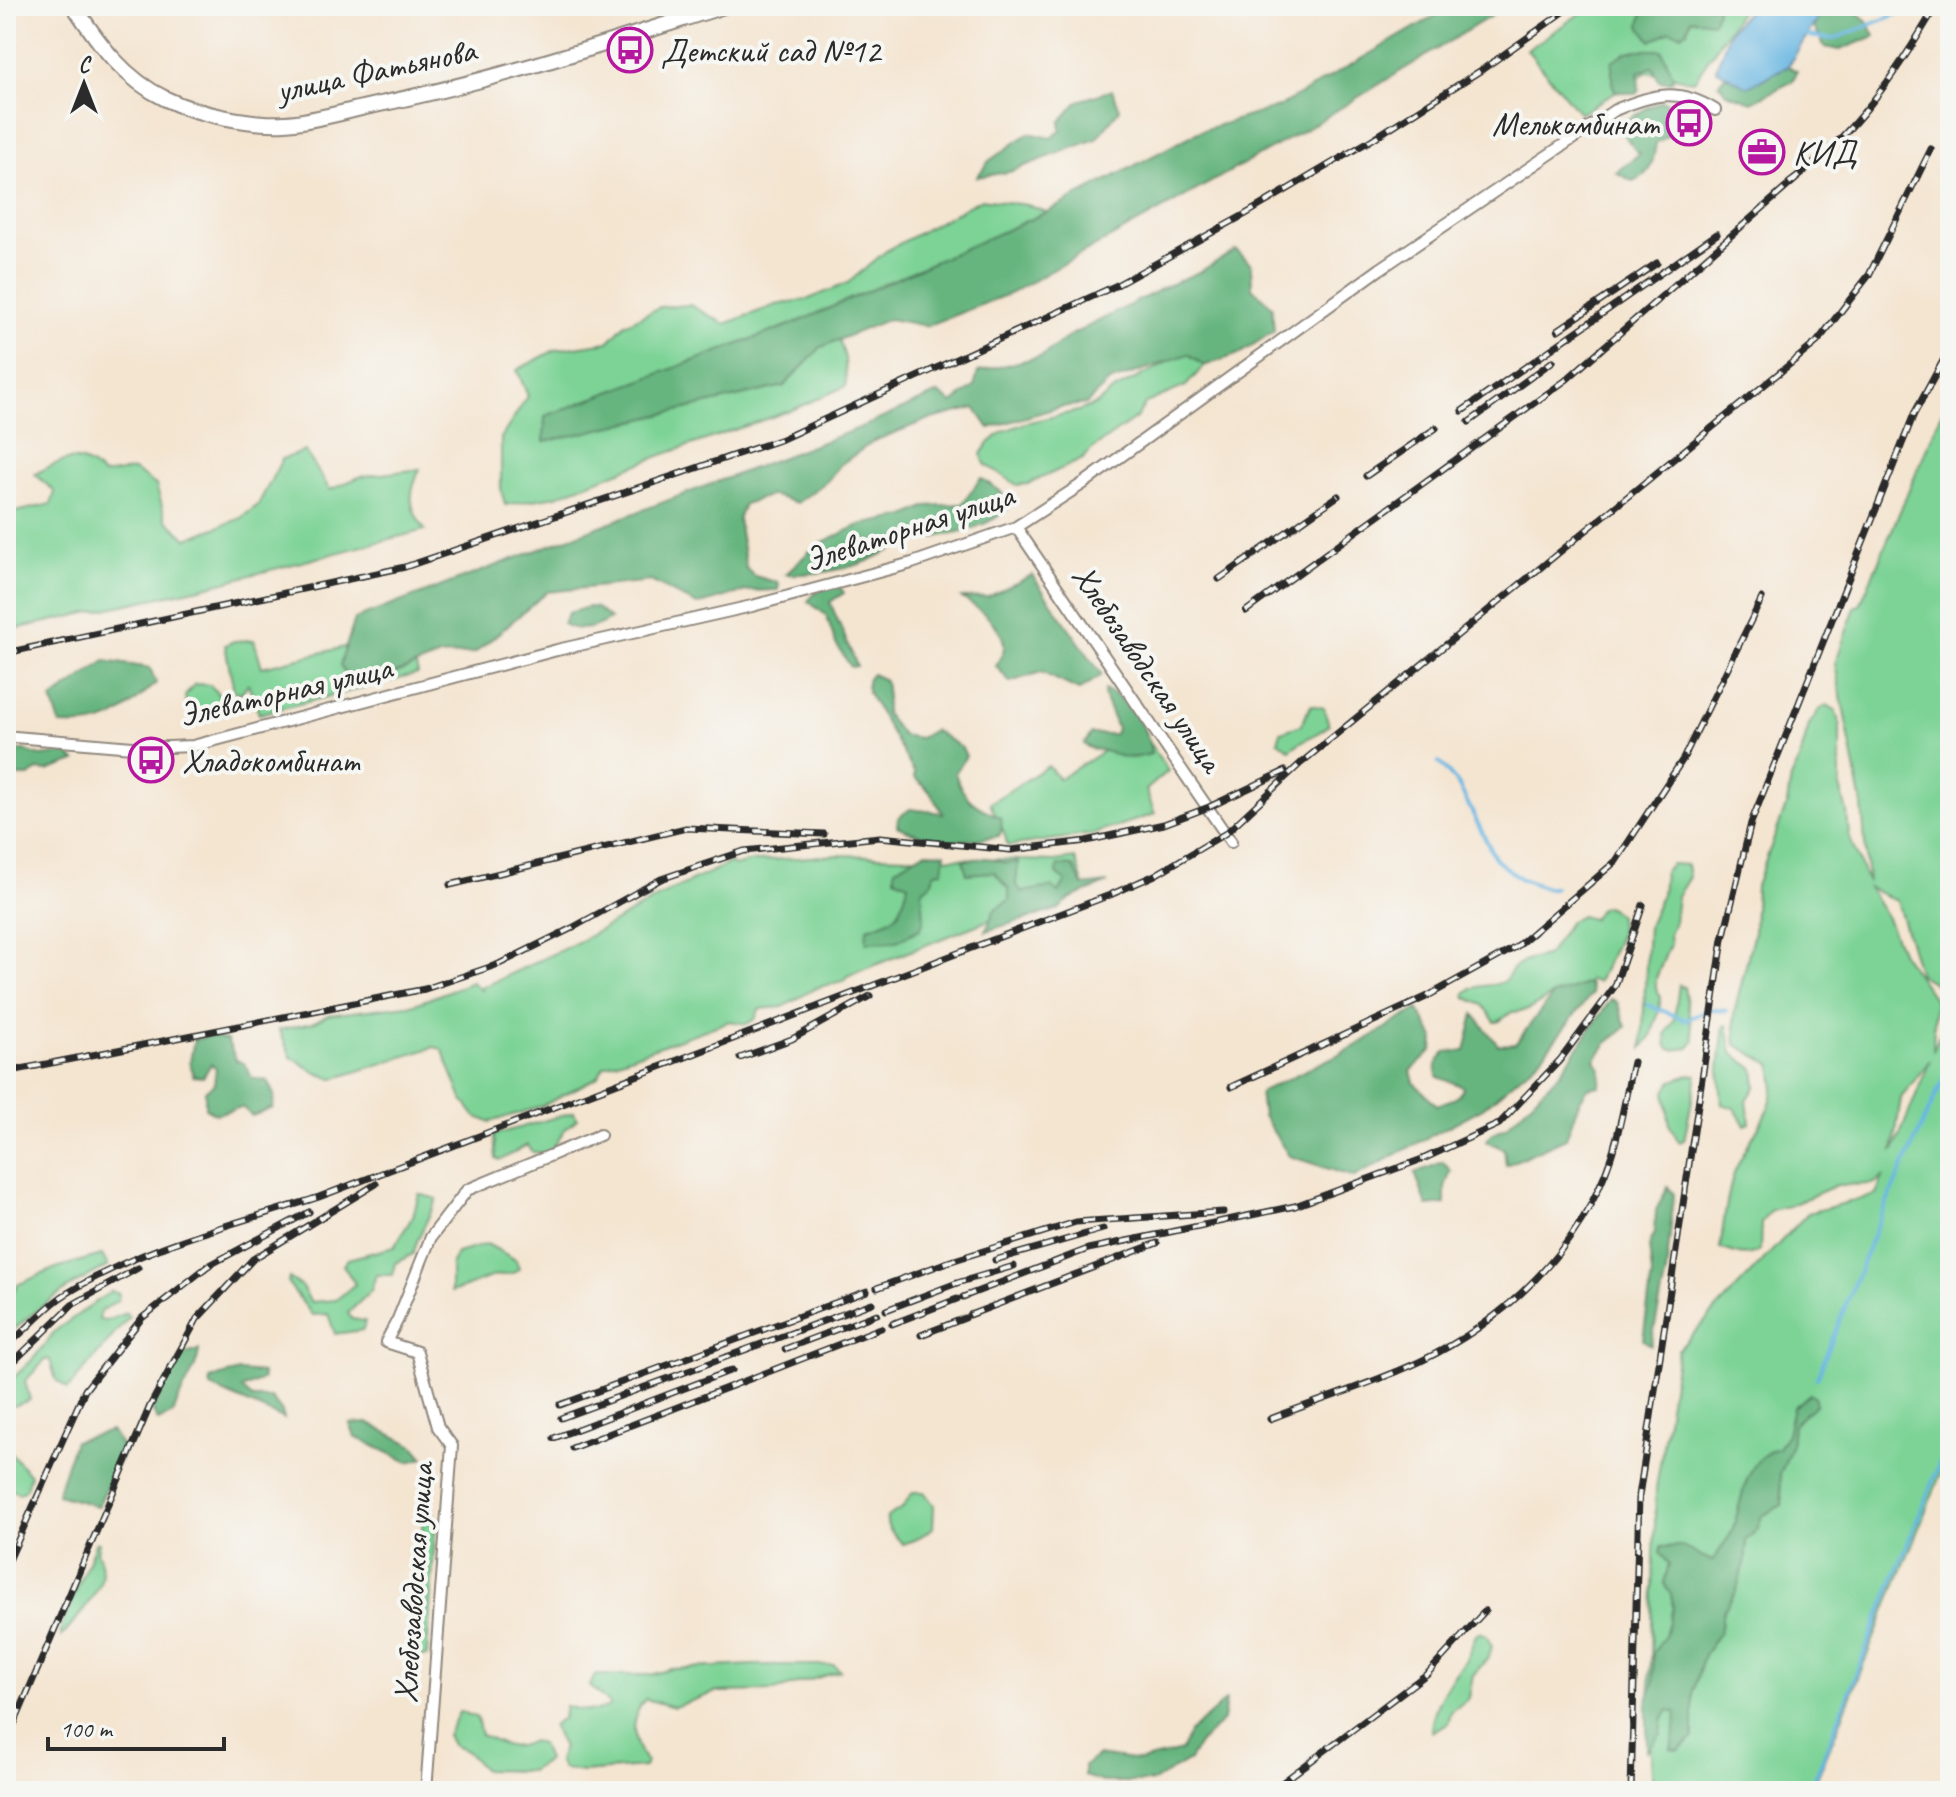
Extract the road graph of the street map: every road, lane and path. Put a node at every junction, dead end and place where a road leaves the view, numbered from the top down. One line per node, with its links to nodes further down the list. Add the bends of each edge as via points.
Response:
1 (74, 6): 2 (street, улица Фатьянова, via 130,77 167,100 266,123 380,104 501,74)
2 (724, 6)
3 (1715, 110): 4 (street, Элеваторная улица, via 1674,94 1615,110)
4 (1016, 527): 5 (street, Элеваторная улица, via 912,563 752,606 557,650 193,746); 6 (street, Хлебозаводская улица)
5 (6, 739)
6 (1231, 842)
7 (600, 1135): 8 (street, Хлебозаводская улица, via 467,1190 431,1237 386,1342 417,1352 438,1427 452,1446)
8 (426, 1791)

